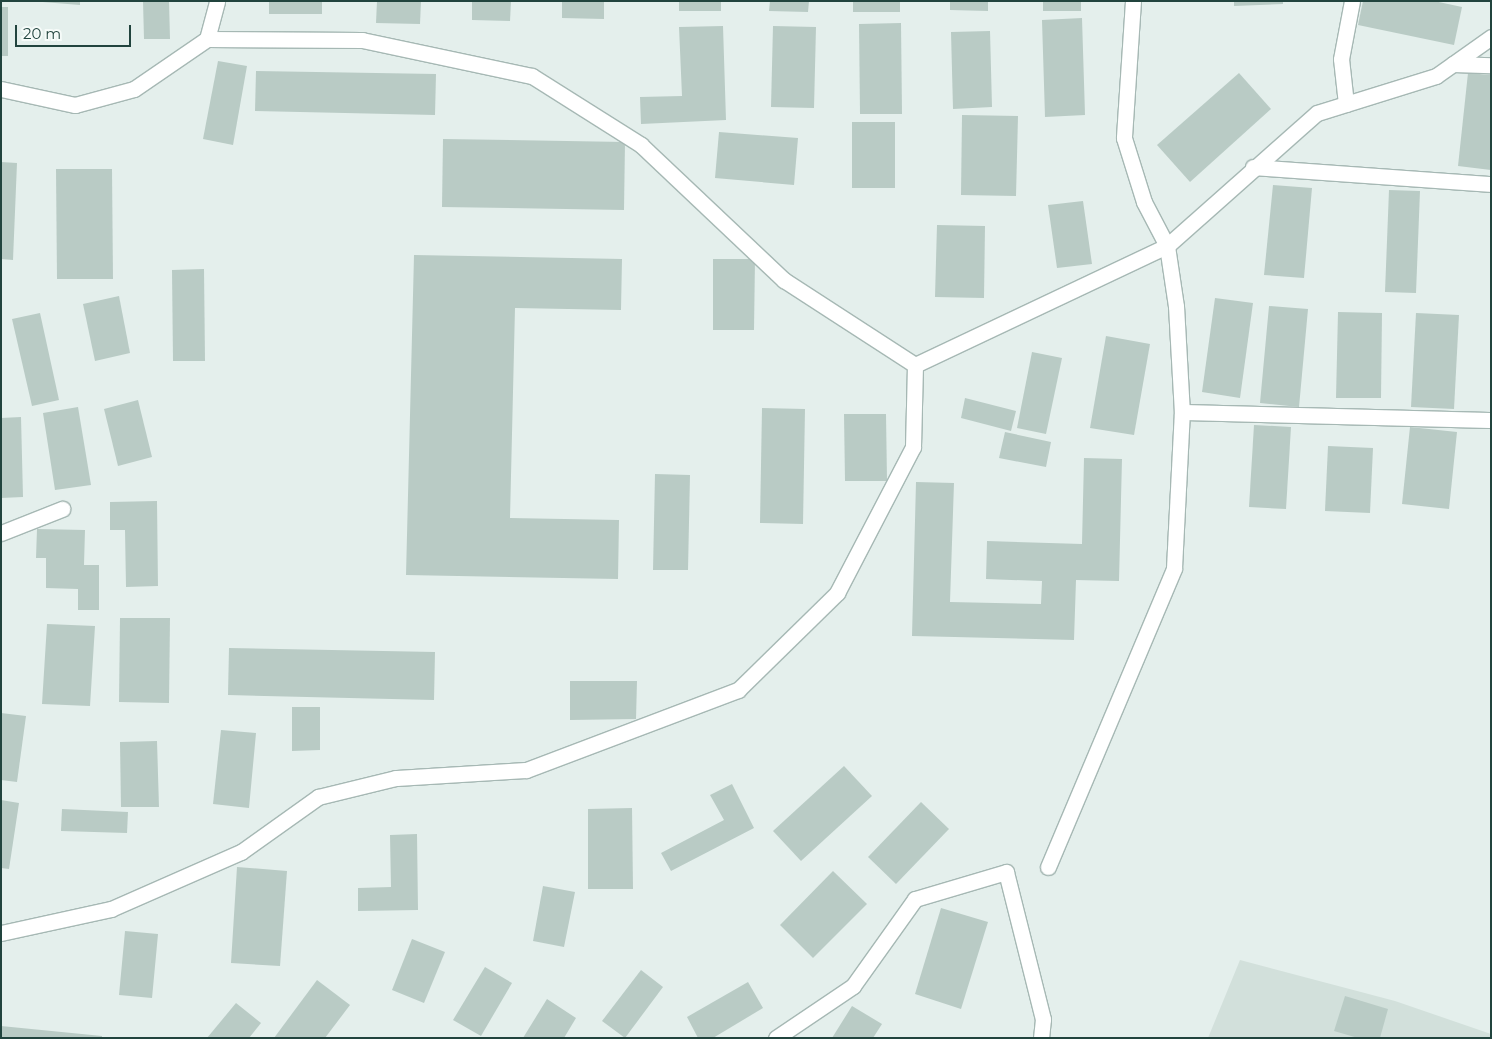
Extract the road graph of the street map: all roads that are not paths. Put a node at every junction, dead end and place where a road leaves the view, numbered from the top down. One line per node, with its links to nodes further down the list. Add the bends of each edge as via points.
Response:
1 (217, 1): 5 (street)
2 (1132, 1): 12 (street, via 1124,138 1144,202)
3 (1352, 1): 9 (street, via 1341,58)
4 (1491, 37): 6 (street)
5 (207, 39): 8 (street, via 134,89 75,105); 13 (street, via 362,40 532,76 641,145 784,280)
6 (1453, 64): 7 (street); 9 (street, via 1436,76)
7 (1491, 65)
8 (1, 88)
9 (1346, 104): 10 (street, via 1316,113)
10 (1252, 167): 11 (street); 12 (street)
11 (1491, 184)
12 (1167, 246): 13 (street); 14 (street, via 1176,306)
13 (915, 365): 19 (street, via 913,447 837,594 738,690 526,770 396,778 318,798 241,852 111,909)
14 (1182, 412): 15 (street); 18 (street, via 1174,568)
15 (1491, 420)
16 (62, 509): 17 (street)
17 (1, 534)
18 (1048, 867)
19 (1, 933)
20 (776, 1038): 21 (street, via 853,986 915,899 1006,872 1042,1019)
21 (1041, 1038)

